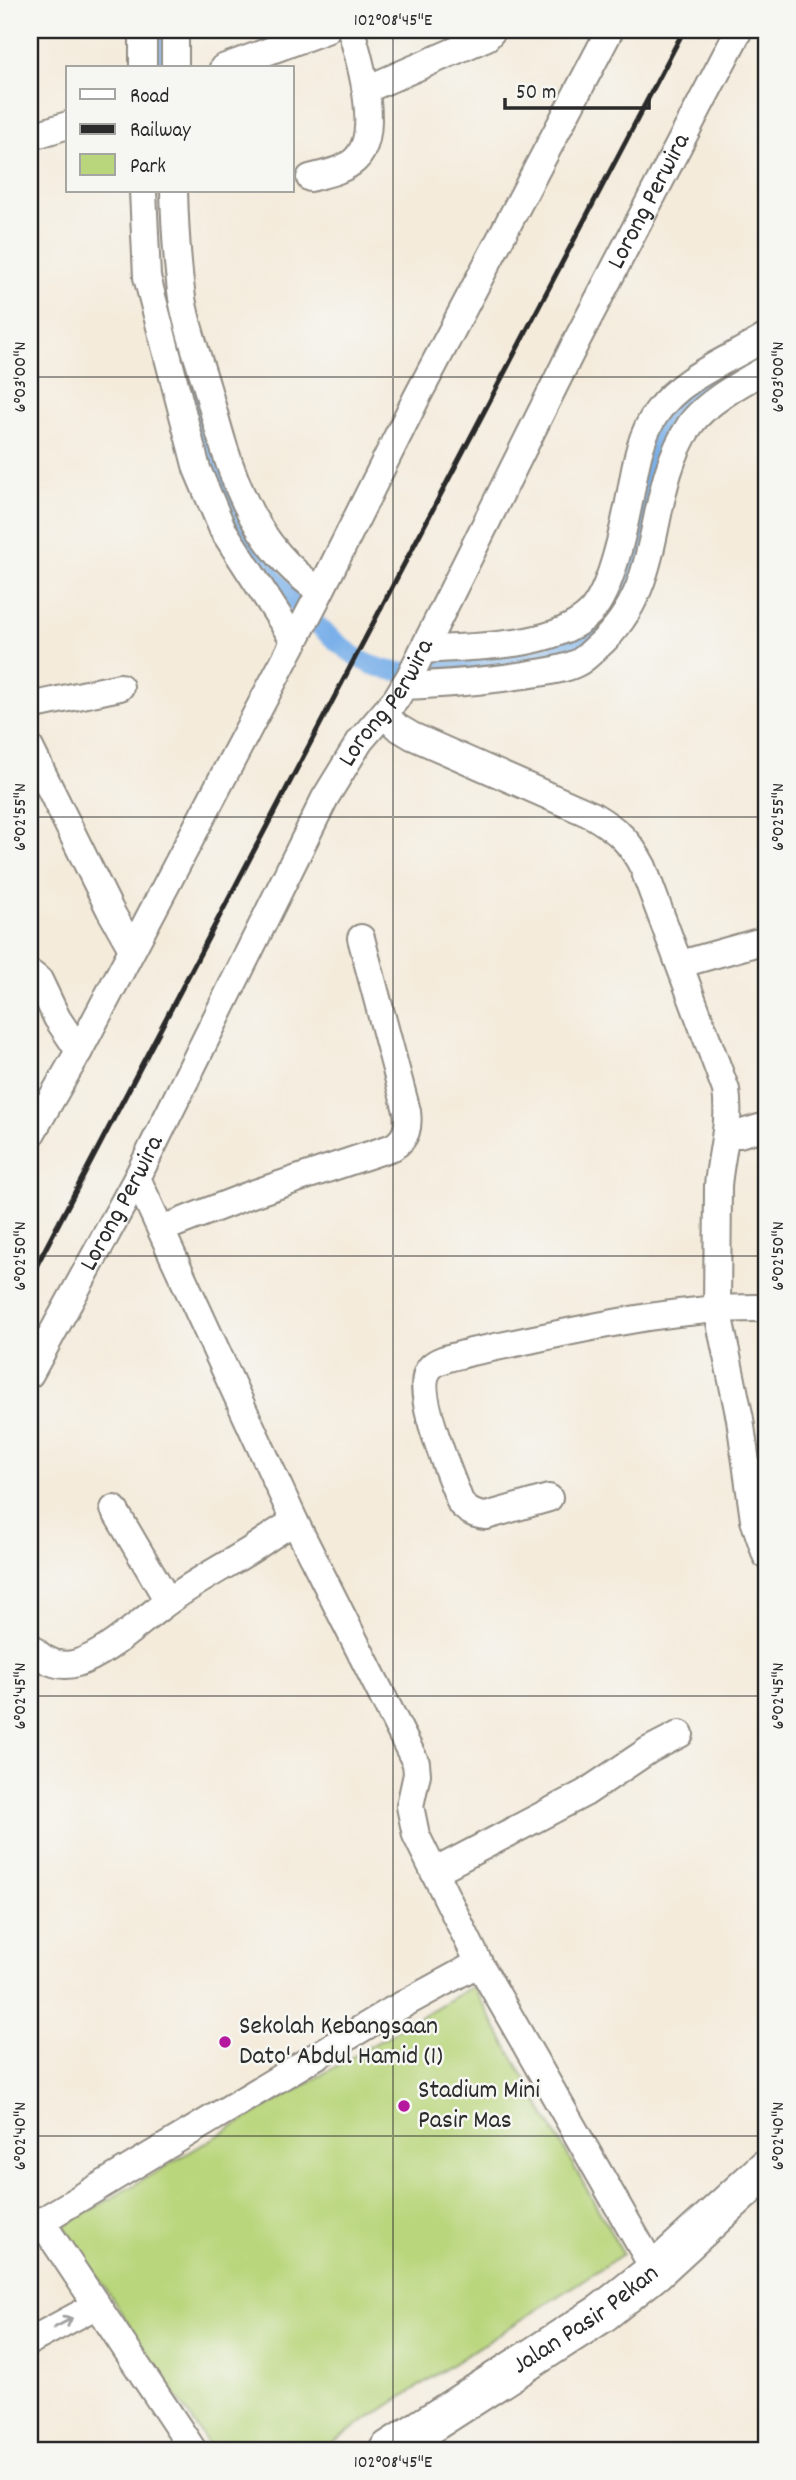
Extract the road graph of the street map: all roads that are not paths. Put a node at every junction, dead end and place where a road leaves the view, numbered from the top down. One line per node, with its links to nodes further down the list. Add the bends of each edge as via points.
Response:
1 (143, 30): 8 (street)
2 (175, 30): 9 (street)
3 (326, 30): 10 (street)
4 (351, 30): 11 (street)
5 (493, 30): 11 (street, via 487,37)
6 (610, 30): 19 (street)
7 (739, 30): 21 (street, Lorong Perwira, via 584,325)
8 (143, 66)
9 (175, 66)
10 (228, 66)
11 (367, 89): 14 (street, via 367,123 356,160)
12 (66, 126): 13 (street)
13 (30, 133)
14 (310, 178)
15 (143, 192): 20 (street, via 147,277 197,469 223,530)
16 (174, 192): 19 (street, via 183,300 232,471 254,520 281,560)
17 (766, 337): 21 (street, via 675,392 654,416 642,438 616,555 603,592 575,626)
18 (766, 369): 21 (street, via 692,422 678,444 649,563 627,613 607,639 578,663 552,671 495,679)
19 (318, 596): 20 (street)
20 (298, 634): 28 (street)
21 (414, 667): 24 (street, Lorong Perwira)
22 (120, 687): 23 (street)
23 (30, 706)
24 (384, 714): 29 (street, via 412,736 592,815 618,831 643,867); 35 (street, Lorong Perwira, via 360,741 325,797)
25 (30, 748): 28 (street)
26 (361, 938): 36 (street, via 407,1111 401,1142)
27 (766, 940): 29 (street)
28 (132, 948): 31 (street)
29 (681, 964): 33 (street, via 726,1090)
30 (30, 973): 31 (street)
31 (79, 1051): 34 (street)
32 (766, 1126): 33 (street)
33 (728, 1134): 37 (street, via 718,1186)
34 (30, 1136)
35 (137, 1178): 36 (street); 39 (street, Lorong Perwira)
36 (162, 1229): 42 (street)
37 (717, 1308): 38 (street); 40 (street, via 471,1352 430,1368 423,1384 425,1404 461,1504 486,1516); 43 (street, via 740,1419 754,1520)
38 (766, 1308)
39 (30, 1374)
40 (550, 1498)
41 (114, 1510): 44 (street)
42 (295, 1522): 44 (street); 47 (street, via 416,1763 411,1819)
43 (766, 1555)
44 (168, 1601): 45 (street, via 93,1657 75,1664 47,1661)
45 (30, 1646)
46 (680, 1734): 47 (street, via 585,1793)
47 (434, 1872): 48 (street)
48 (479, 1963): 50 (street); 51 (street)
49 (766, 2169): 51 (highway, Jalan Pasir Pekan)
50 (36, 2225): 52 (street)
51 (655, 2271): 55 (highway, Jalan Pasir Pekan, via 602,2313)
52 (97, 2305): 53 (street, one-way to 52); 54 (street)
53 (30, 2341)
54 (193, 2450)
55 (389, 2450)

